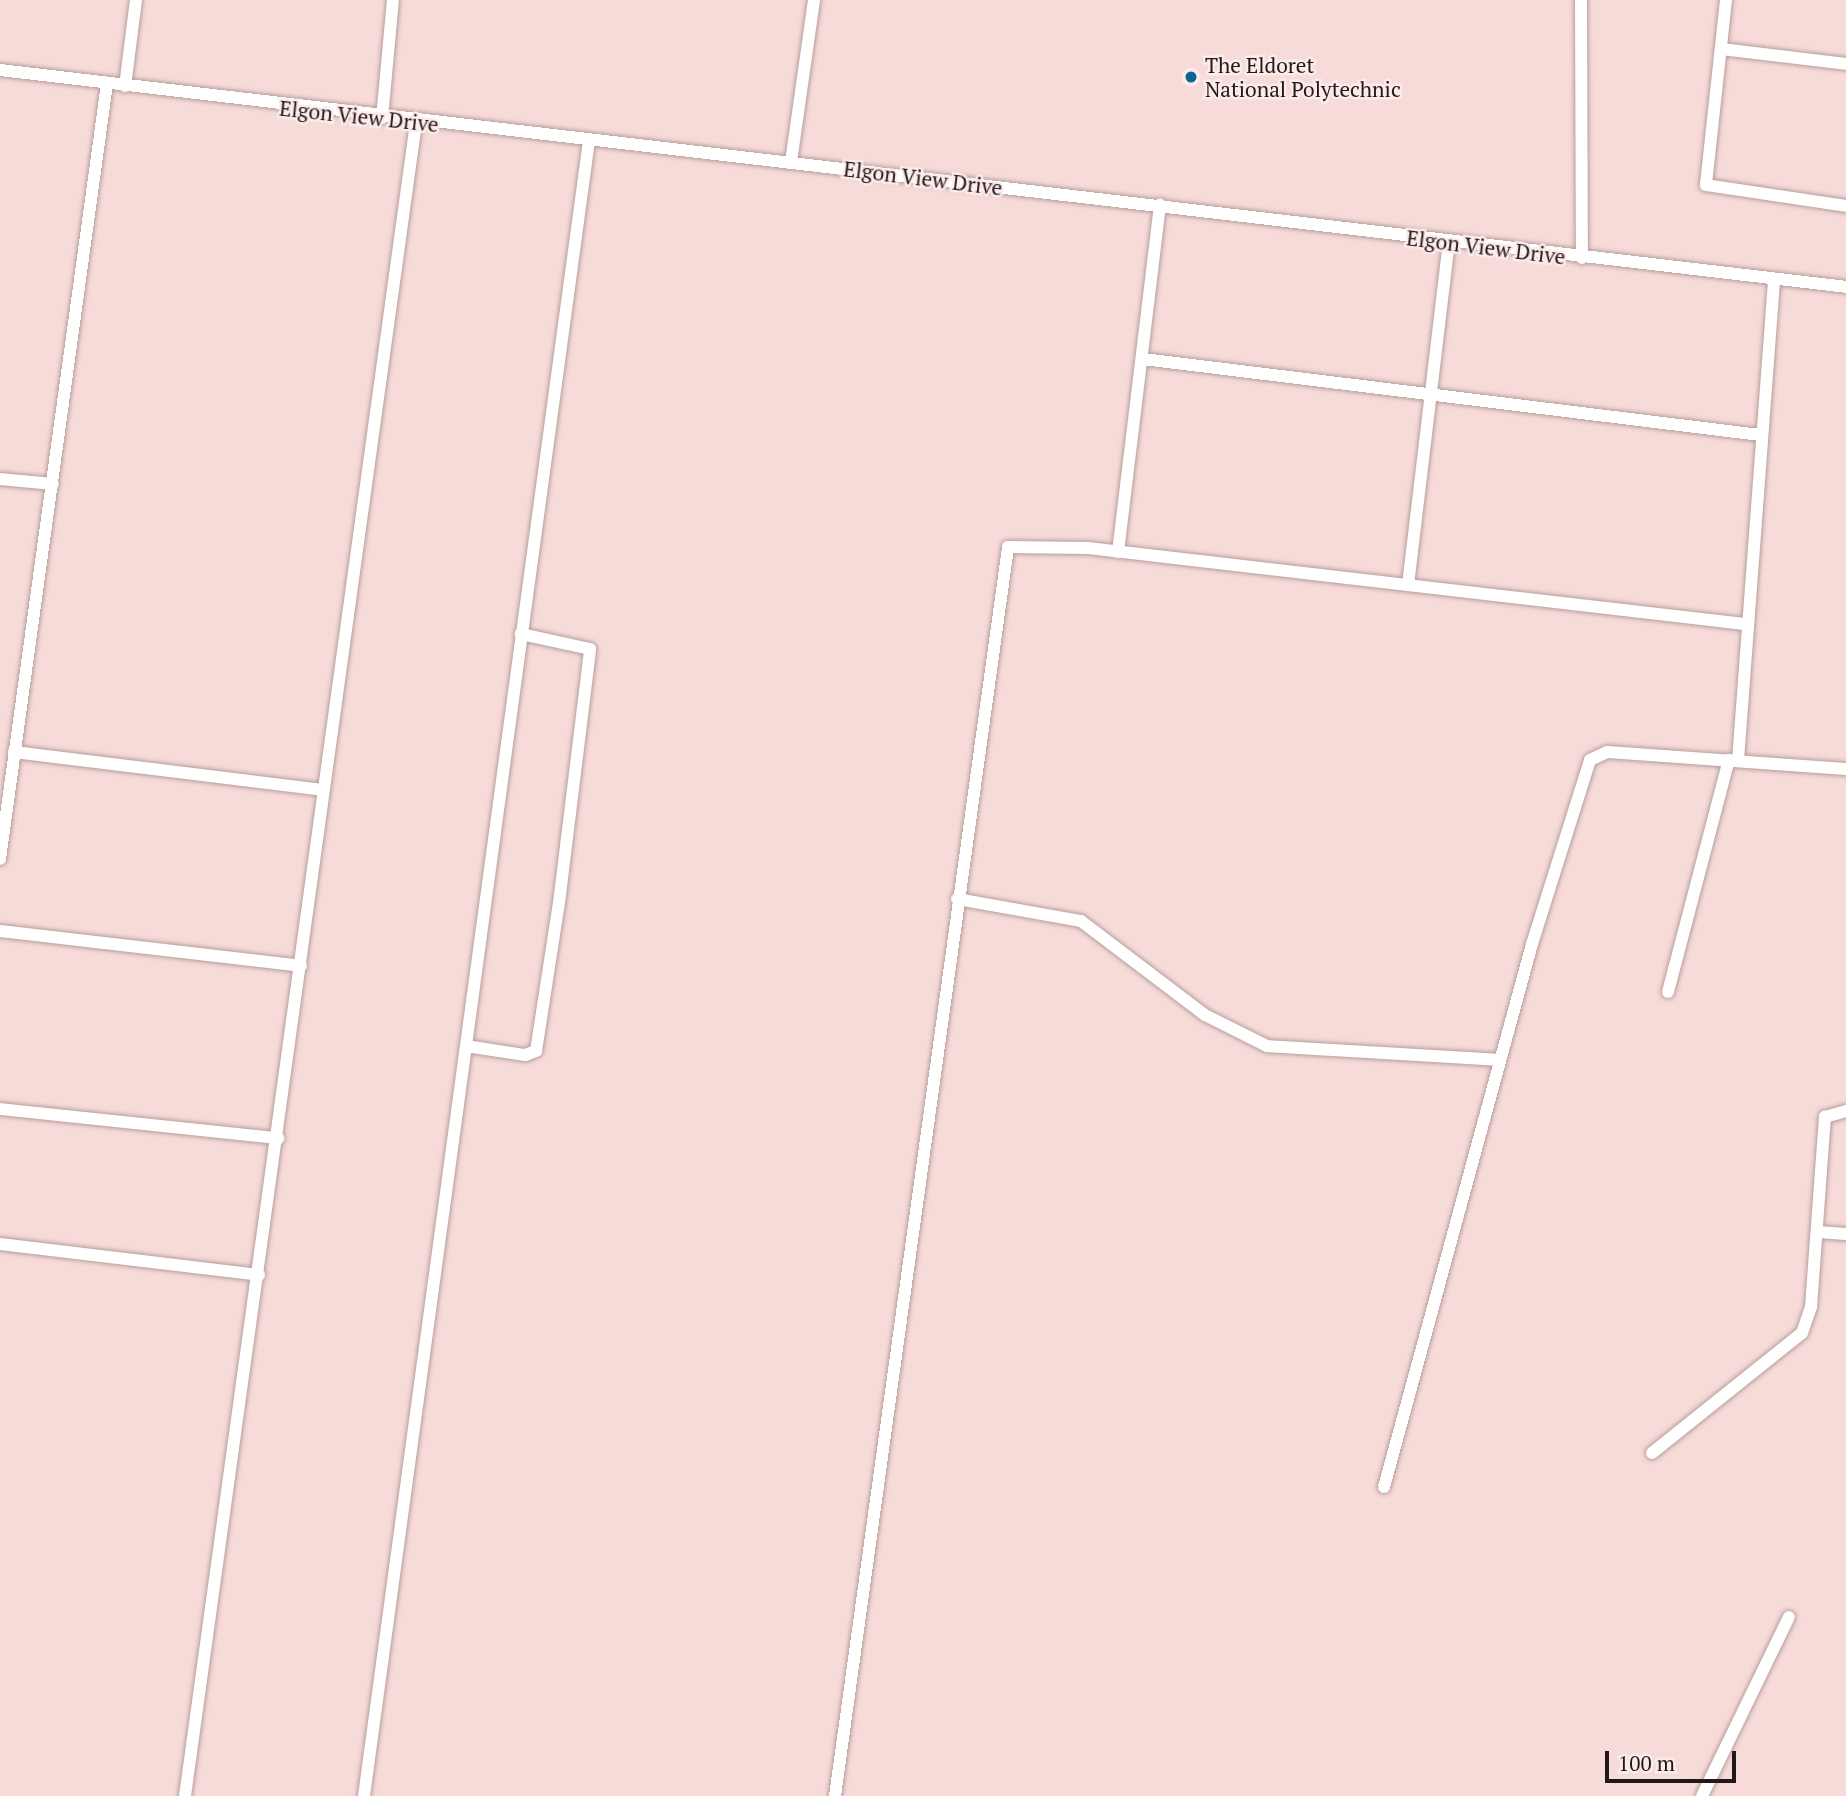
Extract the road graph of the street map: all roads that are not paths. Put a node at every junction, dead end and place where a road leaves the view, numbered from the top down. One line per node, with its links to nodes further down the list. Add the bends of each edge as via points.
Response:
1 (136, 0): 10 (street)
2 (393, 0): 11 (street)
3 (814, 0): 14 (street)
4 (1581, 0): 18 (street)
5 (1727, 0): 6 (street)
6 (1721, 49): 7 (street); 16 (street, via 1706,185)
7 (1846, 64)
8 (0, 70): 9 (street, Elgon View Drive)
9 (107, 84): 10 (street, Elgon View Drive); 25 (street)
10 (125, 86): 11 (street, Elgon View Drive)
11 (382, 118): 12 (street, Elgon View Drive)
12 (416, 122): 13 (street, Elgon View Drive); 33 (street)
13 (589, 141): 14 (street, Elgon View Drive); 29 (street)
14 (791, 162): 15 (street, Elgon View Drive)
15 (1160, 205): 17 (street, Elgon View Drive); 21 (street)
16 (1846, 206)
17 (1449, 242): 18 (street, Elgon View Drive); 22 (street)
18 (1582, 258): 19 (street, Elgon View Drive)
19 (1774, 281): 20 (street, Elgon View Drive); 23 (street)
20 (1846, 287)
21 (1143, 359): 22 (street); 26 (street)
22 (1433, 393): 23 (street); 27 (street)
23 (1760, 435): 28 (street)
24 (0, 479): 25 (street)
25 (53, 484): 30 (street)
26 (1118, 552): 27 (street); 35 (street, via 1023,542 1008,547)
27 (1408, 585): 28 (street)
28 (1745, 624): 31 (street)
29 (521, 634): 39 (street); 39 (street, via 590,649 559,903 536,1051 525,1055)
30 (14, 752): 33 (street); 34 (street)
31 (1734, 760): 32 (street); 38 (street); 40 (street, via 1607,752 1590,760)
32 (1846, 769)
33 (323, 790): 37 (street)
34 (0, 859)
35 (957, 899): 40 (street, via 1081,921 1205,1015 1267,1046); 53 (street)
36 (0, 931): 37 (street)
37 (301, 965): 43 (street)
38 (1668, 992)
39 (466, 1046): 52 (street)
40 (1500, 1060): 49 (street)
41 (0, 1109): 43 (street)
42 (1846, 1111): 44 (street, via 1825,1117)
43 (278, 1138): 47 (street)
44 (1817, 1232): 45 (street); 48 (street, via 1802,1333)
45 (1846, 1234)
46 (0, 1244): 47 (street)
47 (259, 1275): 51 (street)
48 (1652, 1453)
49 (1384, 1487)
50 (1789, 1617): 54 (street)
51 (185, 1796)
52 (364, 1796)
53 (835, 1796)
54 (1702, 1796)

